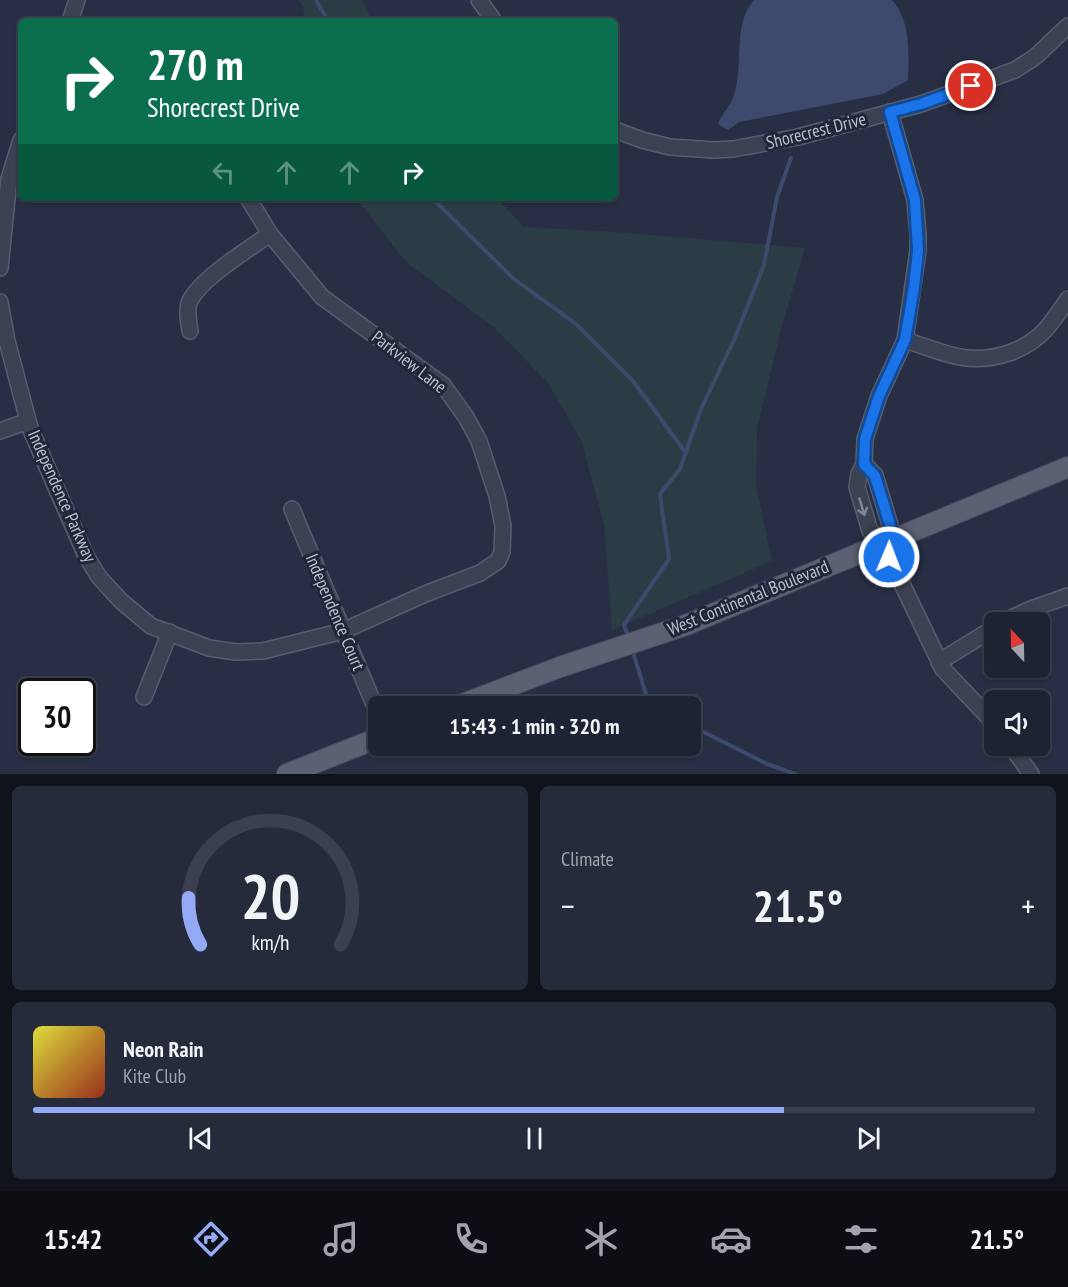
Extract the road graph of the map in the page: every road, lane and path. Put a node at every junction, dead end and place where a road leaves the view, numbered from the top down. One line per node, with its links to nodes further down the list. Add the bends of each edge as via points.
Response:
1 (78, 0): 3 (street)
2 (479, 0): 4 (street)
3 (71, 18)
4 (492, 18)
5 (1068, 26): 6 (street, Shorecrest Drive, via 1015,70)
6 (890, 112): 7 (street, Shorecrest Drive, via 798,137 733,149 670,147); 16 (street, via 915,200 918,234)
7 (618, 131)
8 (18, 150): 10 (street)
9 (251, 201): 11 (street, Parkview Lane)
10 (2, 216): 12 (street)
11 (270, 234): 15 (street, via 207,280 195,294 187,310); 23 (street, Parkview Lane, via 322,297 443,385 456,401 479,441 497,496 503,526)
12 (0, 268)
13 (1068, 299): 16 (street, via 1035,339 1003,356 966,358)
14 (0, 302): 17 (street, Independence Parkway)
15 (190, 331)
16 (905, 340): 19 (street, via 879,396 865,439)
17 (28, 421): 18 (street); 27 (street, Independence Parkway, via 86,556 99,577 151,626)
18 (0, 431)
19 (864, 464): 22 (street, via 875,476 890,525); 22 (street, one-way to 22, via 857,487 861,507 870,531)
20 (1068, 467): 22 (main road, West Continental Boulevard)
21 (292, 509): 26 (street, Independence Court)
22 (887, 542): 29 (street, via 889,557); 31 (main road, West Continental Boulevard, via 674,629)
23 (498, 561): 26 (street, Independence Parkway, via 480,573)
24 (1068, 596): 25 (street)
25 (1025, 612)
26 (344, 631): 27 (street, Independence Parkway, via 263,651 236,652 209,648); 30 (street, Independence Court)
27 (170, 632): 32 (street)
28 (984, 634): 29 (street)
29 (939, 663): 33 (street)
30 (371, 696)
31 (484, 696)
32 (144, 697)
33 (984, 712)
34 (368, 742): 36 (main road)
35 (1018, 756): 37 (street)
36 (287, 774)
37 (1031, 774)

